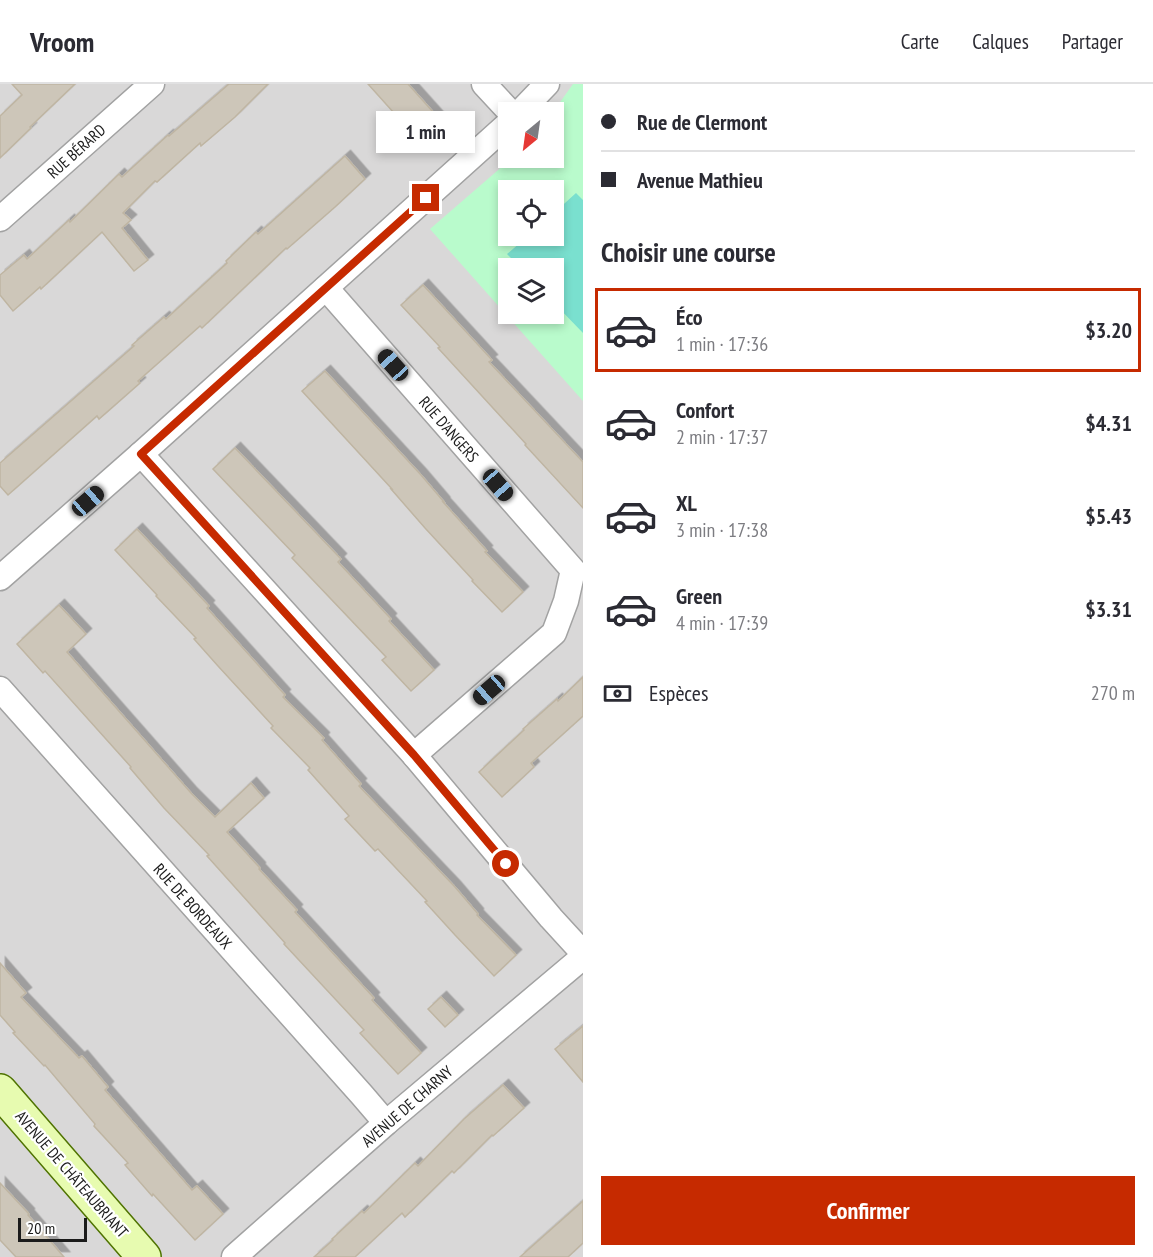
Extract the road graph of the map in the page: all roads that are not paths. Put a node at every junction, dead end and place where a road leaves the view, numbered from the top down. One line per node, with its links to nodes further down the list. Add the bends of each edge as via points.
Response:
1 (484, 84): 4 (street)
2 (546, 84): 5 (street)
3 (142, 87): 7 (street, RUE BÉRARD)
4 (501, 102)
5 (529, 102)
6 (498, 133): 8 (street)
7 (0, 219)
8 (326, 288): 9 (street); 12 (street, RUE D'ANGERS, via 573,570 554,633)
9 (141, 454): 10 (street); 12 (street)
10 (0, 578)
11 (0, 689): 15 (street, RUE DE BORDEAUX)
12 (414, 755): 13 (street)
13 (583, 955): 15 (street, AVENUE DE CHARNY)
14 (0, 1091): 16 (street, AVENUE DE CHÂTEAUBRIANT)
15 (386, 1123): 17 (street, AVENUE DE CHARNY)
16 (144, 1257)
17 (234, 1257)

